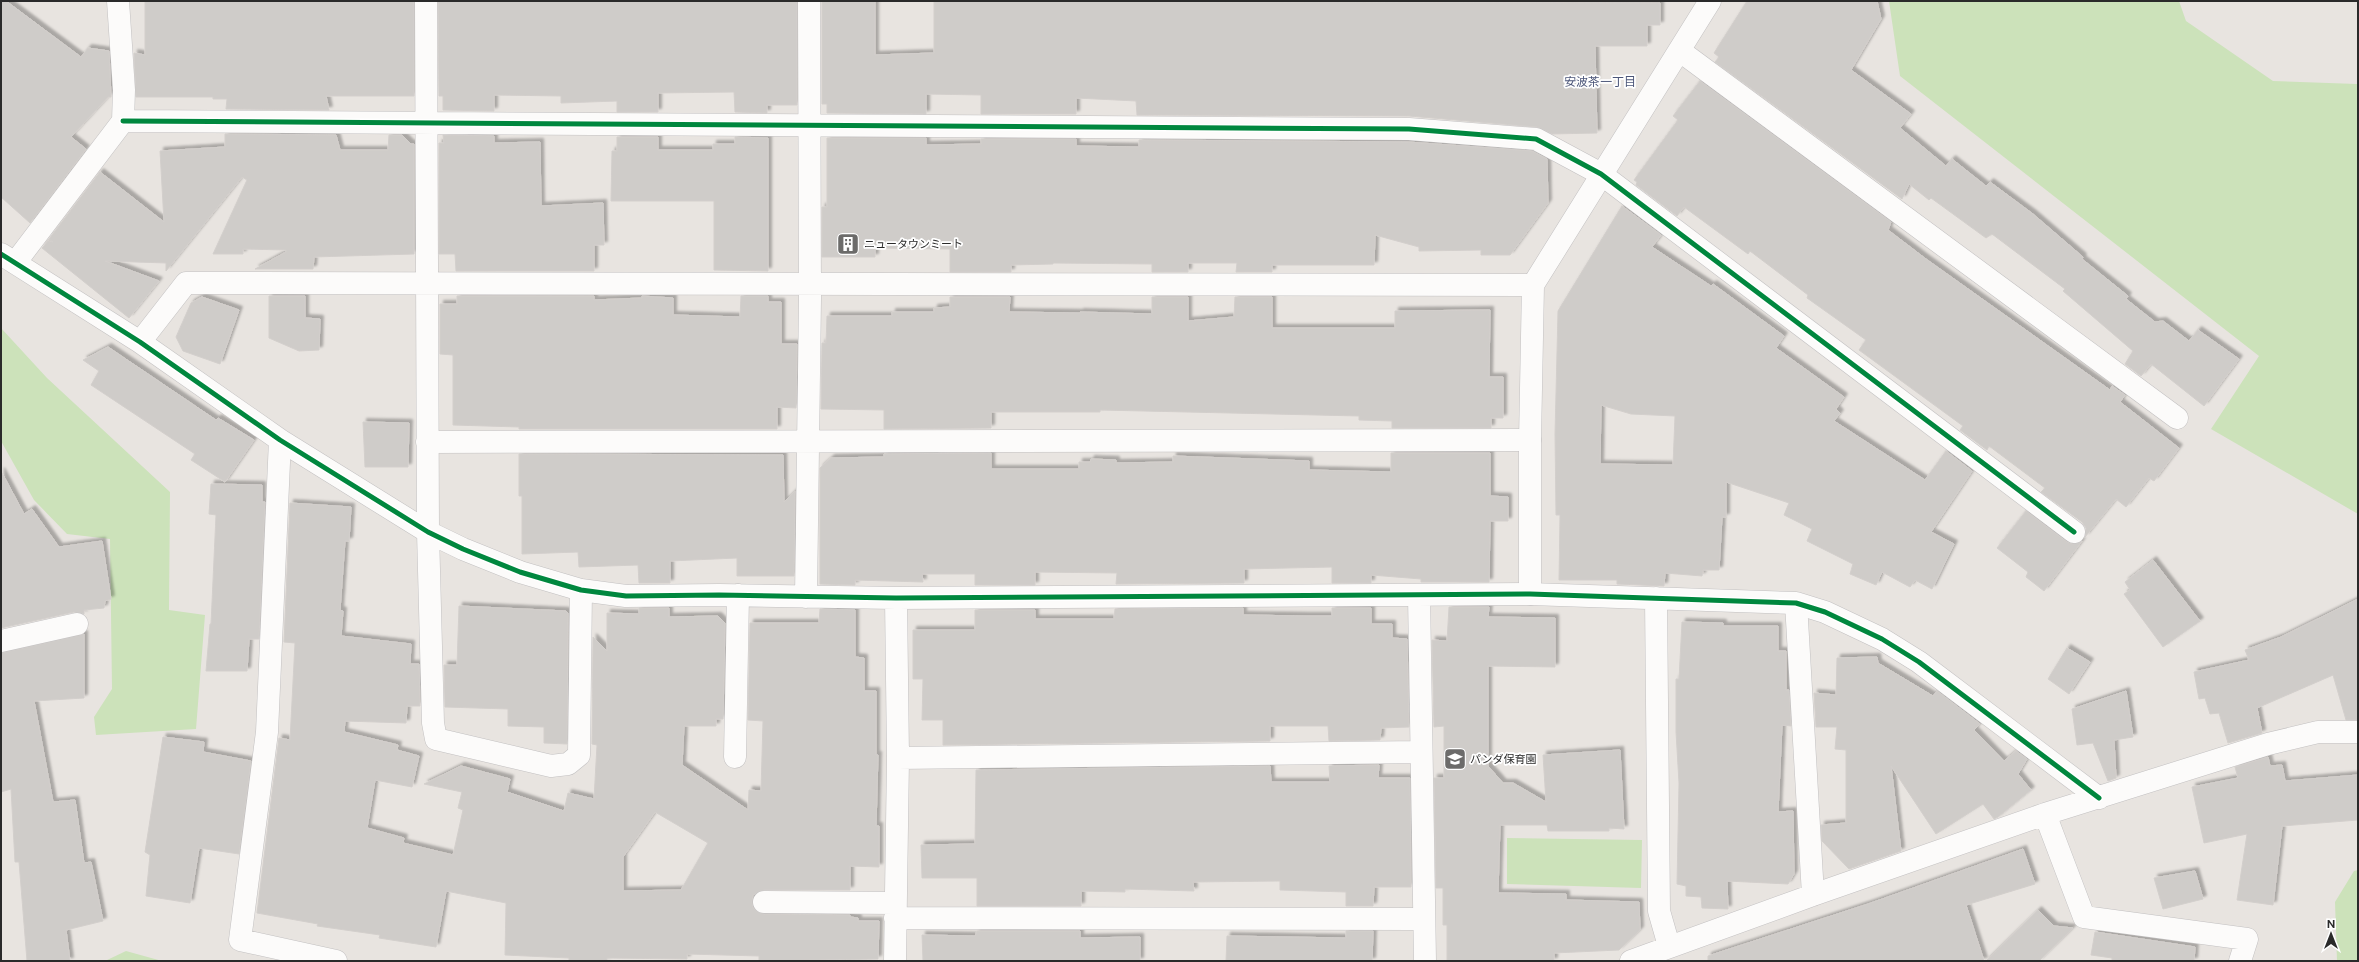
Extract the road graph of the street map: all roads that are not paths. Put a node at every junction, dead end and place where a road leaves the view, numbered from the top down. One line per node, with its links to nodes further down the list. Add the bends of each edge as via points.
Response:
1 (118, 1): 6 (street, via 124,90)
2 (426, 1): 7 (street)
3 (809, 1): 8 (street)
4 (1710, 1): 5 (street)
5 (1680, 51): 9 (street); 15 (street)
6 (123, 121): 7 (street); 10 (street)
7 (425, 124): 8 (street); 11 (street)
8 (808, 126): 9 (street, via 1409,129 1536,139); 12 (street)
9 (1602, 174): 13 (street); 21 (street)
10 (8, 258): 14 (street)
11 (426, 283): 12 (street); 14 (street, via 186,284); 18 (street)
12 (810, 285): 13 (street); 19 (street)
13 (1533, 286): 17 (street)
14 (140, 342): 16 (street)
15 (2177, 418)
16 (280, 440): 20 (street); 43 (street, via 267,732 240,940)
17 (1530, 440): 19 (street); 23 (street)
18 (427, 442): 19 (street); 20 (street)
19 (809, 442): 26 (street)
20 (428, 532): 22 (street, via 520,572); 22 (street, via 433,723 436,739 551,766 568,764 579,755)
21 (2074, 532)
22 (581, 590): 24 (street, via 626,596)
23 (1530, 594): 25 (street); 28 (street)
24 (738, 595): 26 (street); 34 (street)
25 (1419, 595): 27 (street); 33 (street)
26 (806, 596): 27 (street)
27 (896, 598): 35 (street)
28 (1656, 598): 29 (street); 42 (street, via 1659,911)
29 (1796, 603): 36 (street, via 1825,612 1882,639 1920,662); 38 (street)
30 (77, 624): 31 (street)
31 (1, 641)
32 (2358, 732): 36 (street, via 2318,732 2268,744)
33 (1421, 752): 35 (street); 41 (street)
34 (735, 757)
35 (898, 758): 40 (street)
36 (2099, 798): 37 (street)
37 (2045, 814): 38 (street); 47 (street, via 2084,917 2247,939)
38 (1813, 895): 42 (street)
39 (764, 902): 40 (street)
40 (895, 911): 41 (street); 44 (street)
41 (1424, 919): 45 (street)
42 (1669, 946): 46 (street)
43 (336, 961)
44 (895, 961)
45 (1426, 961)
46 (1631, 961)
47 (2240, 961)

